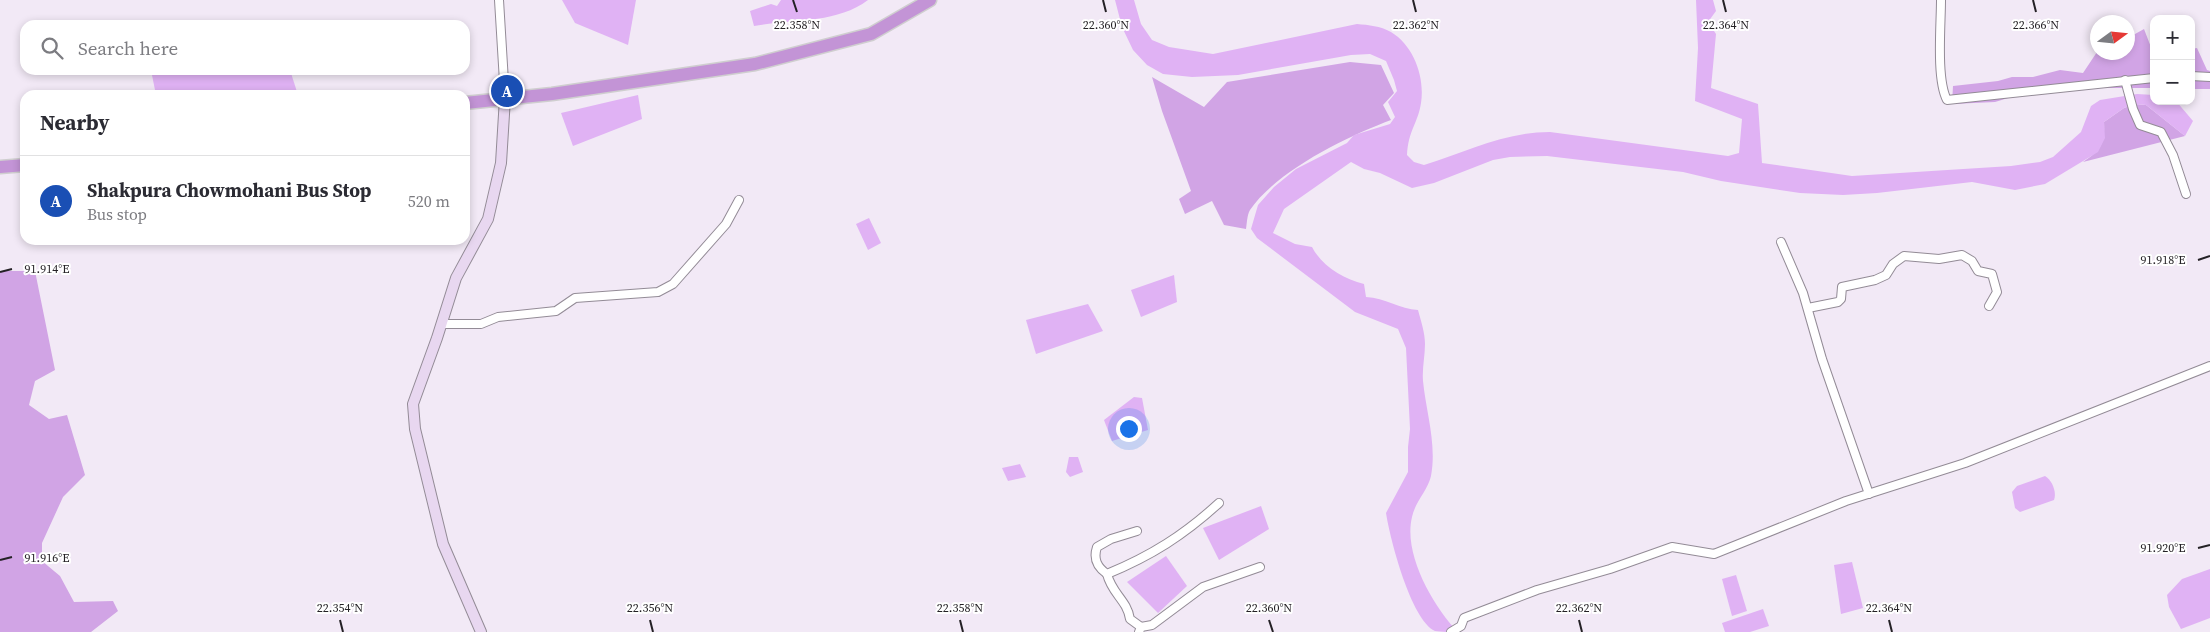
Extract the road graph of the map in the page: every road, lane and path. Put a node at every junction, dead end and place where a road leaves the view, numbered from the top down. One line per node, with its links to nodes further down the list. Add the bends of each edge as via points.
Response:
1 (499, 0): 8 (street)
2 (930, 0): 8 (highway, via 871,34 755,64)
3 (1941, 0): 7 (street, via 1941,76 1942,92 1947,100)
4 (2195, 76): 5 (street)
5 (2210, 77)
6 (2150, 78): 7 (street)
7 (2124, 80): 12 (street, via 2140,125 2161,132 2173,155)
8 (505, 98): 9 (highway); 17 (main road, via 500,163 488,219 456,278)
9 (470, 102)
10 (20, 165): 11 (highway)
11 (0, 167)
12 (2186, 194)
13 (739, 200): 17 (street, via 726,224 673,284 658,292 574,298 556,311 498,317 481,324)
14 (1781, 242): 16 (street)
15 (1989, 306): 16 (street, via 1997,292 1992,274 1978,271 1962,255 1940,259 1904,256 1886,275 1842,287 1838,302)
16 (1808, 308): 19 (street, via 1822,359)
17 (442, 324): 25 (main road, via 416,393 415,429 444,544)
18 (2210, 366): 19 (street, via 1965,463)
19 (1869, 494): 26 (street, via 1714,554 1672,547 1537,590 1464,618 1461,626)
20 (1219, 503): 23 (street, via 1153,554)
21 (1137, 531): 23 (street, via 1097,547 1094,555)
22 (1260, 566): 24 (street, via 1203,588)
23 (1107, 574): 24 (street, via 1110,588 1128,608 1130,619)
24 (1140, 630)
25 (481, 632)
26 (1451, 632)

